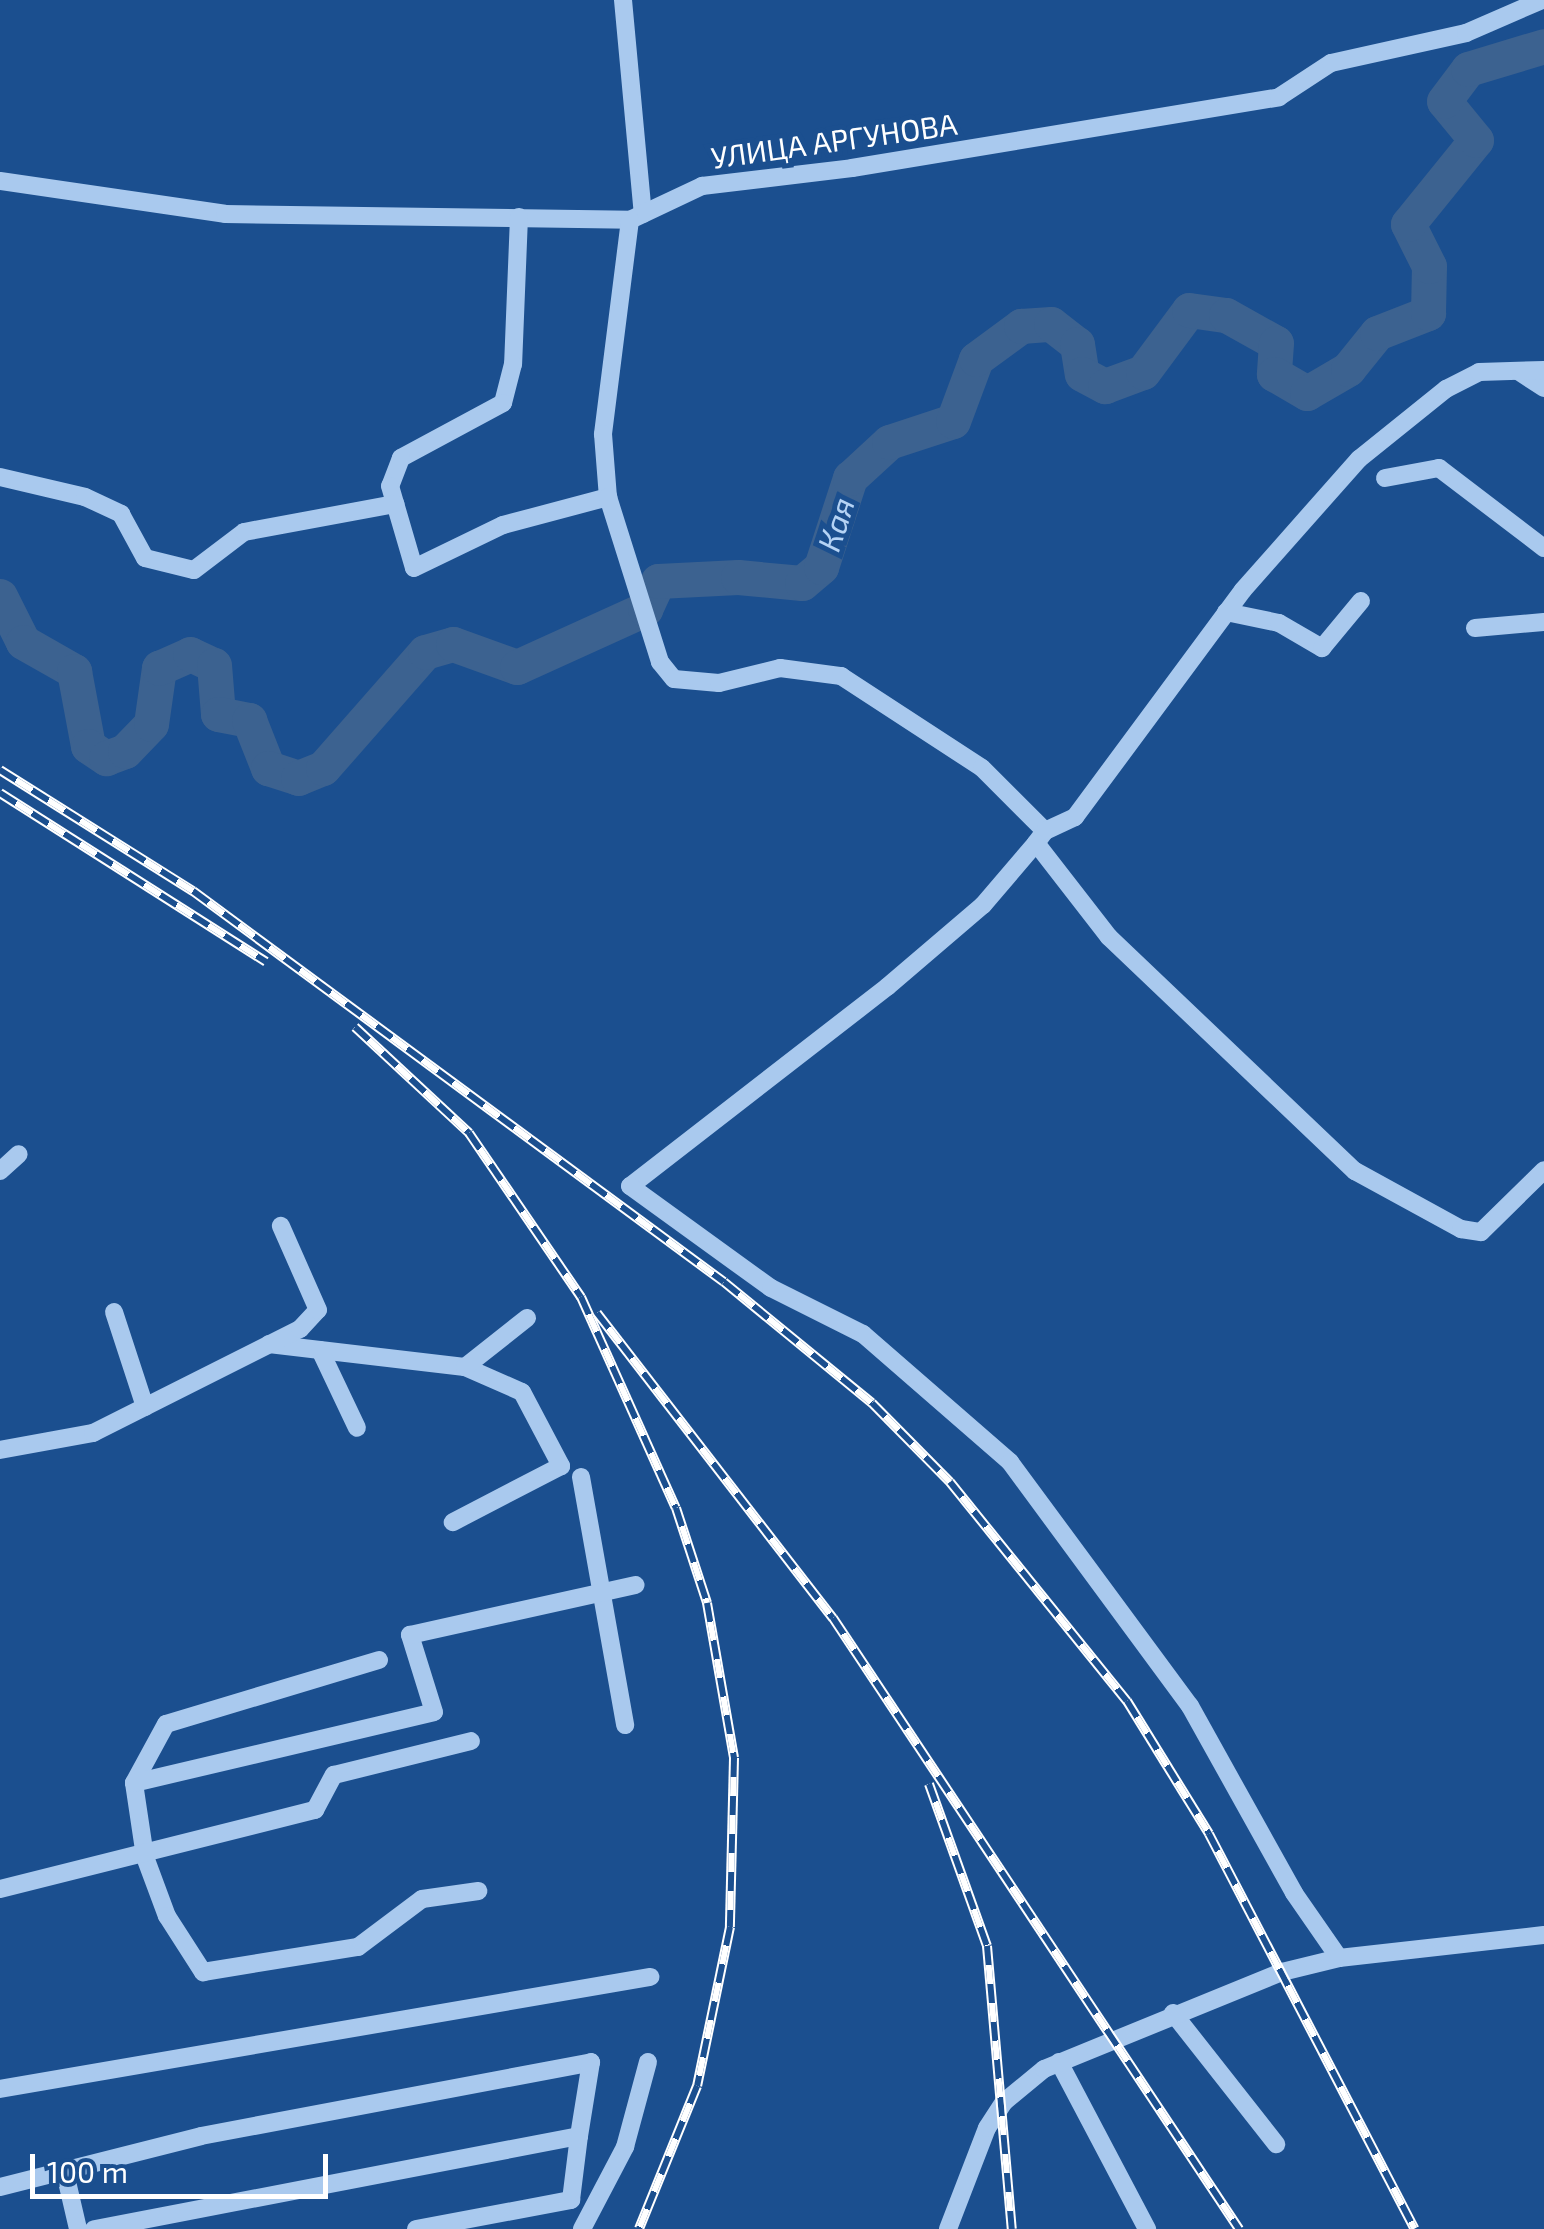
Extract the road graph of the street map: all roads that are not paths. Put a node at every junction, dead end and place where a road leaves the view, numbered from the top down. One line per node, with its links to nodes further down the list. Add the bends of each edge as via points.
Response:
1 (623, 0): 5 (street)
2 (1542, 0): 5 (street, УЛИЦА АРГУНОВА, via 1466,33 1331,63 1279,97 852,168 702,186)
3 (0, 181): 4 (street, УЛИЦА АРГУНОВА, via 224,214)
4 (519, 217): 5 (street, УЛИЦА АРГУНОВА); 12 (street, via 513,364 502,404 401,458 390,486)
5 (636, 217): 11 (street, via 603,434)
6 (1544, 370): 7 (street)
7 (1518, 371): 8 (street); 15 (street, via 1479,372 1446,388 1360,460)
8 (1544, 388)
9 (0, 478): 12 (street, via 85,497 120,514 145,558 194,570 244,532)
10 (1385, 478): 13 (street, via 1439,468)
11 (608, 497): 12 (street, via 504,525 414,568); 18 (street, via 660,662 674,678 718,683 780,668 840,676 982,768)
12 (395, 504)
13 (1544, 548)
14 (1361, 601): 15 (street, via 1322,648 1278,623)
15 (1226, 612): 18 (street, via 1075,817)
16 (1544, 622): 17 (street)
17 (1475, 628)
18 (1040, 837): 21 (street, via 1110,937 1356,1171 1460,1229 1481,1232); 43 (street, via 982,905 888,987 630,1186 771,1288 862,1334 1010,1462 1190,1706 1294,1893)
19 (18, 1154): 20 (street)
20 (0, 1170)
21 (1544, 1170)
22 (281, 1226): 25 (street, via 318,1310)
23 (114, 1312): 28 (street)
24 (528, 1318): 27 (street)
25 (269, 1344): 26 (street); 28 (street)
26 (320, 1350): 27 (street); 29 (street)
27 (465, 1367): 32 (street, via 522,1392 560,1466)
28 (145, 1407): 30 (street, via 93,1433)
29 (356, 1428)
30 (0, 1450)
31 (580, 1478): 34 (street)
32 (453, 1522)
33 (636, 1585): 34 (street)
34 (602, 1593): 36 (street); 38 (street, via 410,1635 434,1712)
35 (379, 1660): 38 (street, via 166,1724)
36 (625, 1725)
37 (471, 1741): 39 (street, via 334,1774 315,1810)
38 (134, 1783): 39 (street)
39 (145, 1857): 40 (street); 41 (street, via 167,1916 204,1972 358,1948 422,1899)
40 (0, 1890)
41 (478, 1891)
42 (1544, 1935): 43 (street)
43 (1339, 1958): 45 (street)
44 (650, 1977): 48 (street)
45 (1173, 2013): 47 (street); 50 (street)
46 (648, 2062): 54 (street, via 625,2147)
47 (1059, 2062): 55 (street, via 1004,2102 987,2128); 60 (street)
48 (0, 2089)
49 (578, 2136): 51 (street, via 591,2062 201,2136); 53 (street); 57 (street)
50 (1276, 2144)
51 (65, 2173): 52 (street); 56 (street)
52 (0, 2187)
53 (571, 2200): 54 (street); 58 (street)
54 (596, 2204): 59 (street)
55 (953, 2224)
56 (78, 2229)
57 (94, 2229)
58 (416, 2229)
59 (582, 2229)
60 (1147, 2229)

